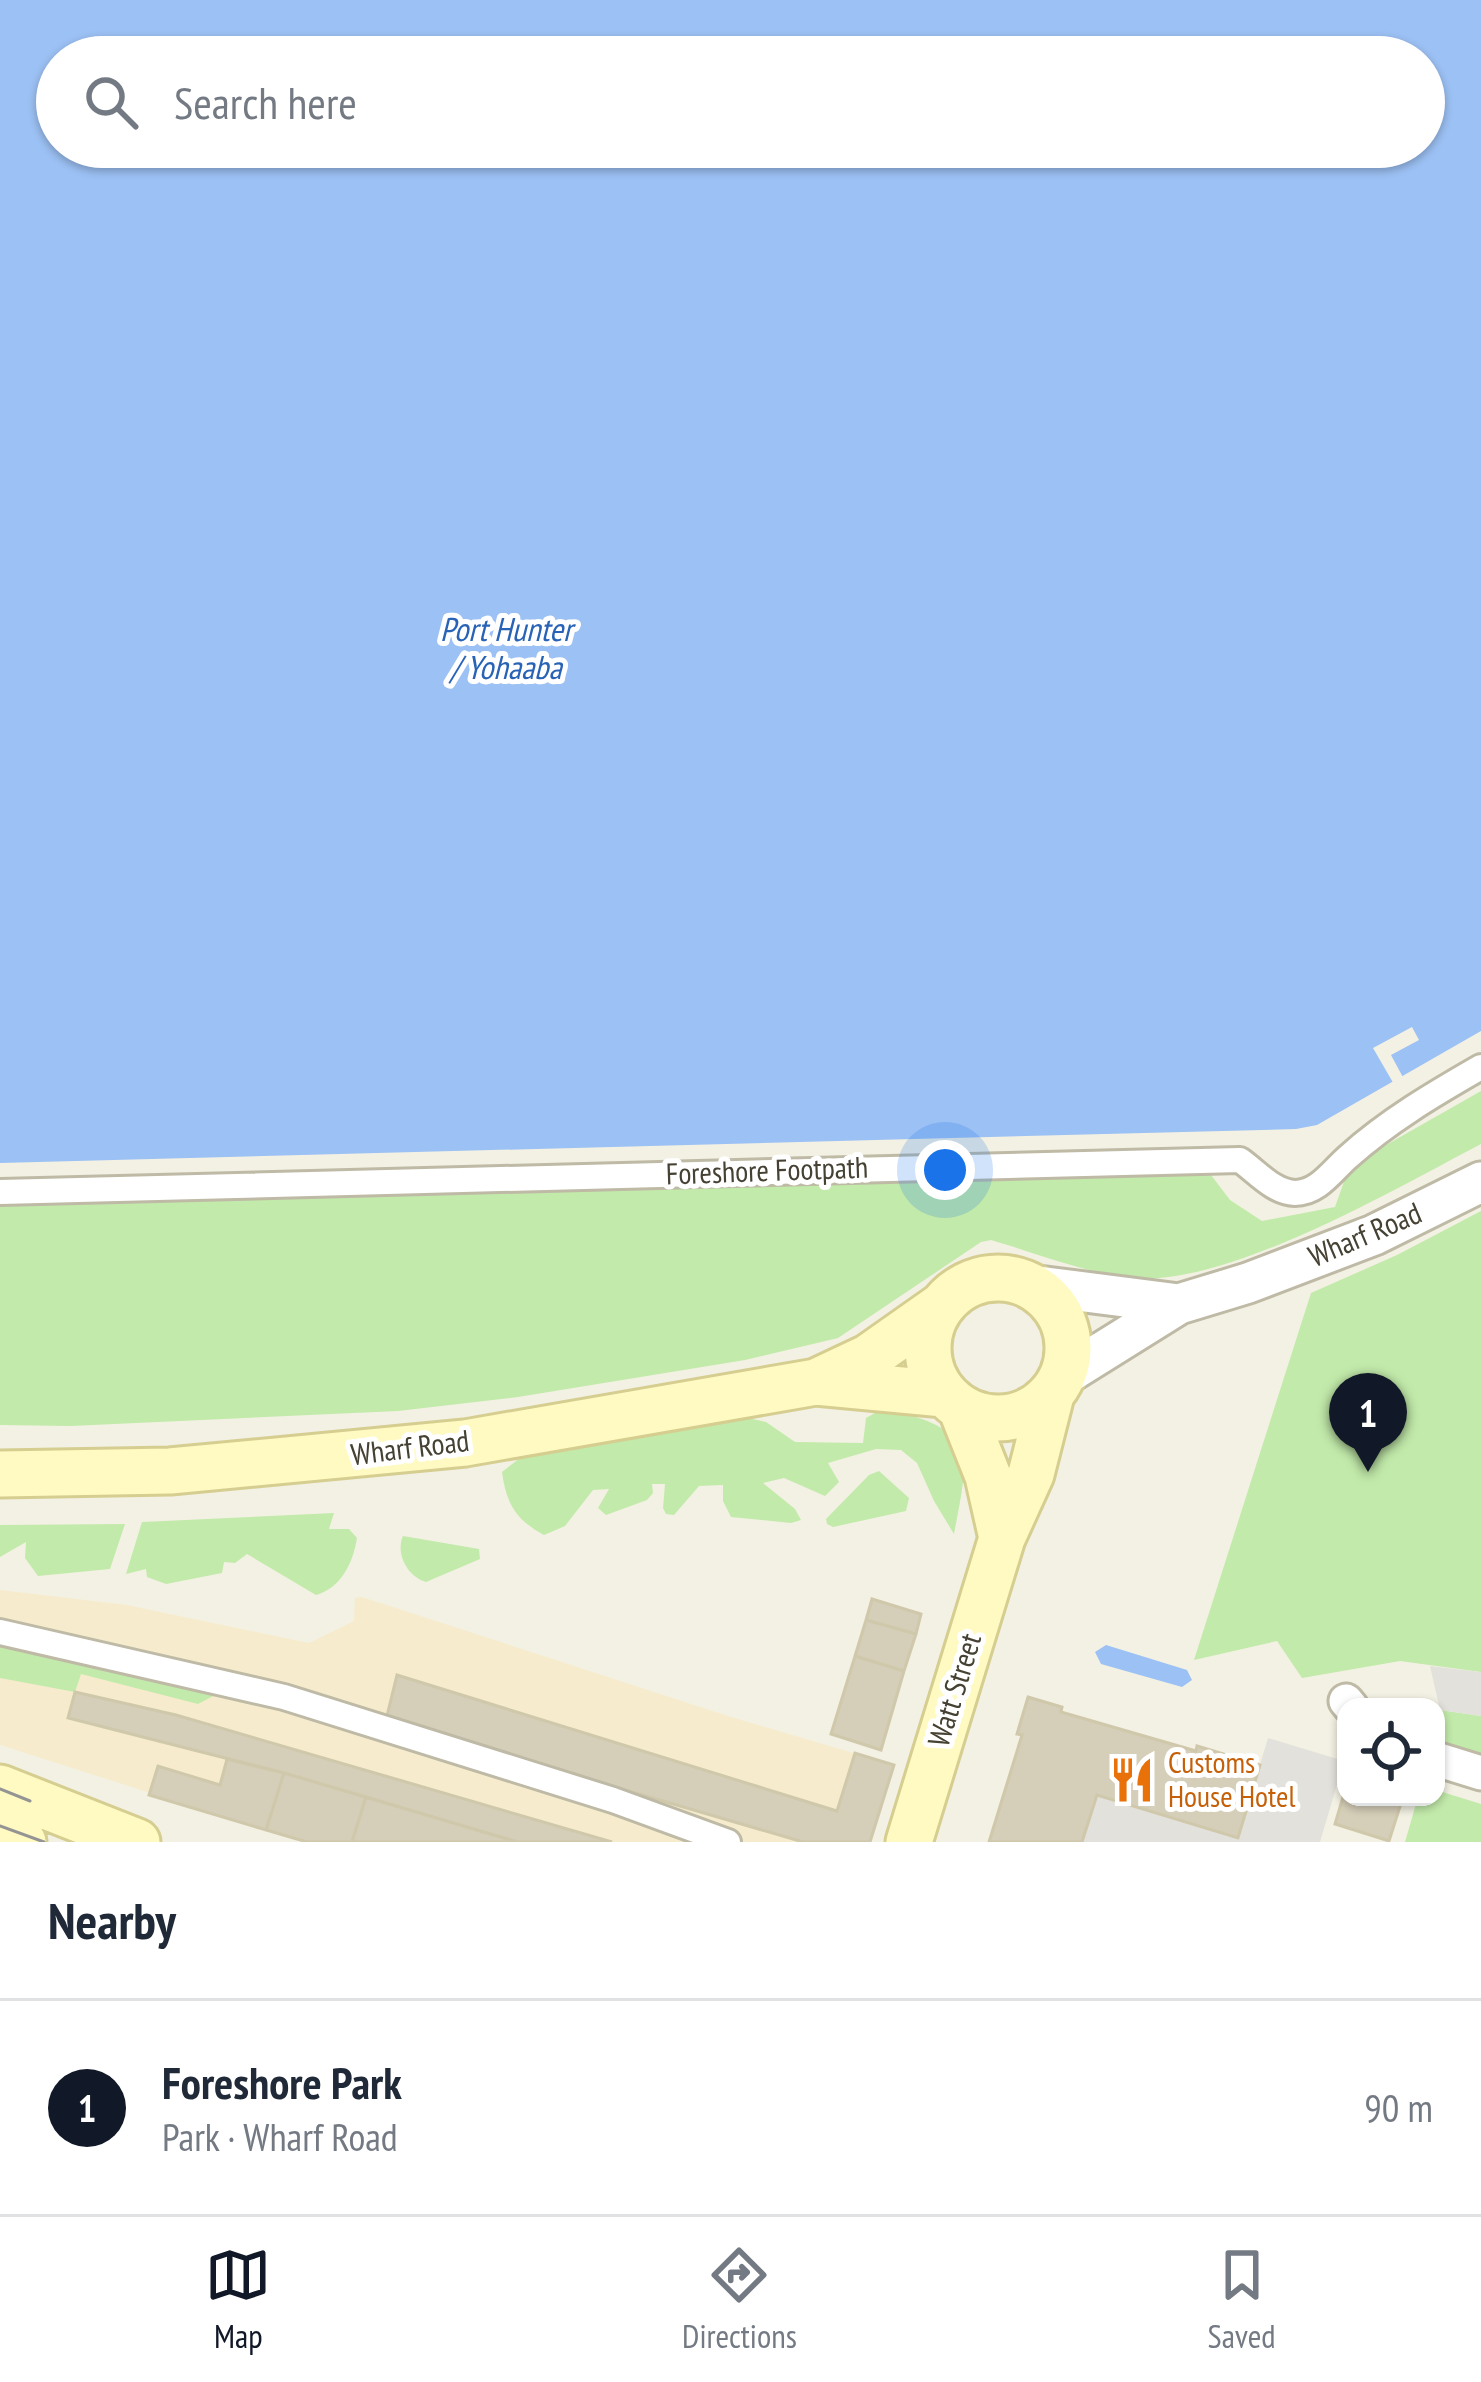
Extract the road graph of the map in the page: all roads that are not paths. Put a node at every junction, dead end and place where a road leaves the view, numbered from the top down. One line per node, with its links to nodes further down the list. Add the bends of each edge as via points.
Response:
1 (1481, 1067): 3 (street, Foreshore Footpath, via 1406,1111 1300,1193 1277,1190 1240,1160)
2 (1481, 1182): 5 (street, Wharf Road, via 1374,1234)
3 (0, 1192)
4 (1030, 1285): 5 (street, Wharf Road); 6 (main road, via 971,1283); 8 (main road, via 1065,1325 1069,1352)
5 (1179, 1304): 8 (street, Wharf Road)
6 (940, 1307): 7 (main road, Wharf Road); 9 (main road, via 928,1336 929,1367)
7 (816, 1382): 9 (main road, Wharf Road); 10 (main road, Wharf Road, via 442,1445 170,1472)
8 (1057, 1386): 9 (main road, via 1032,1410 1009,1418 984,1418); 11 (main road, Watt Street)
9 (952, 1401): 11 (main road, Watt Street, via 988,1476)
10 (0, 1474)
11 (1002, 1538): 19 (main road, Watt Street)
12 (0, 1632): 18 (street, via 284,1697)
13 (1445, 1762): 14 (street)
14 (1481, 1773)
15 (17, 1810): 16 (main road); 17 (main road)
16 (0, 1835)
17 (137, 1842)
18 (728, 1842)
19 (909, 1842)

